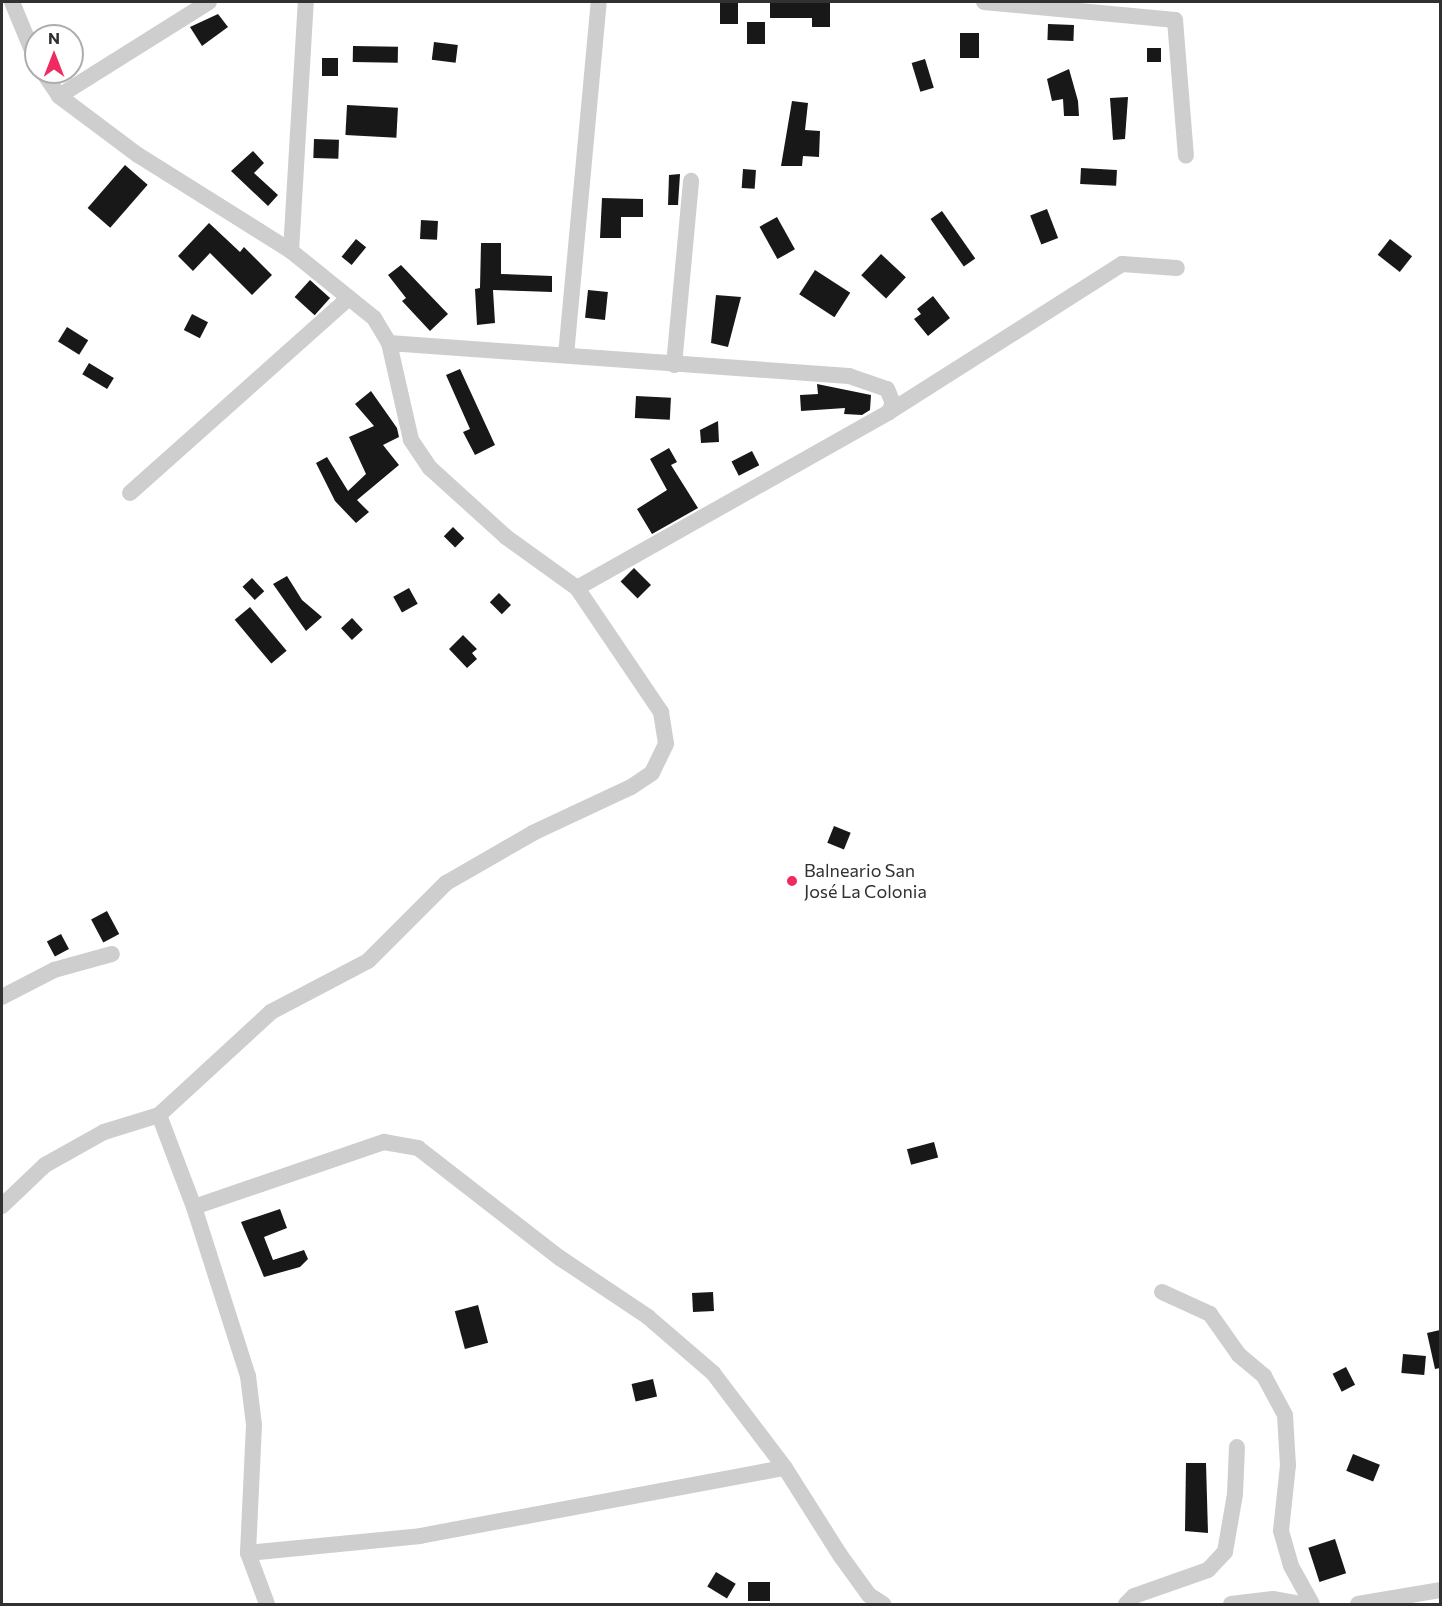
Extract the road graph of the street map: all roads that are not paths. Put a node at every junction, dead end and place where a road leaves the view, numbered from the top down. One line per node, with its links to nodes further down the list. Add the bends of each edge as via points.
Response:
1 (12, 2): 6 (street)
2 (209, 2): 8 (street)
3 (306, 2): 11 (street)
4 (599, 2): 15 (street)
5 (984, 2): 9 (street, via 1174,20)
6 (24, 31)
7 (51, 84): 8 (street)
8 (59, 96): 11 (street, via 138,155)
9 (1186, 156)
10 (691, 181): 16 (street)
11 (291, 251): 13 (street)
12 (1177, 268): 17 (street, via 1122,264)
13 (349, 298): 14 (street, via 374,318); 18 (street)
14 (389, 343): 15 (street); 19 (street, via 411,440 430,468 506,537)
15 (566, 355): 16 (street)
16 (674, 365): 17 (street, via 875,381 892,395)
17 (889, 412): 19 (street)
18 (130, 493)
19 (577, 588): 22 (street, via 661,712 666,744 652,773 533,832 446,883 368,961 271,1012)
20 (112, 954): 21 (street, via 54,969)
21 (2, 997)
22 (159, 1115): 23 (street, via 104,1132 45,1165); 24 (street)
23 (2, 1206)
24 (194, 1207): 27 (street, via 384,1142 418,1148 561,1258 648,1317 713,1373); 28 (street, via 254,1402)
25 (1162, 1292): 35 (street, via 1210,1314 1239,1355 1264,1376 1285,1415 1288,1465 1281,1531 1291,1566)
26 (1237, 1447): 32 (street, via 1236,1494 1225,1552 1208,1570 1134,1596)
27 (785, 1468): 28 (street, via 420,1536); 31 (street, via 840,1555 869,1595)
28 (248, 1553): 30 (street)
29 (1440, 1590): 36 (street)
30 (267, 1605)
31 (883, 1605)
32 (1126, 1605)
33 (1231, 1605): 34 (street, via 1273,1599)
34 (1302, 1605)
35 (1312, 1605)
36 (1359, 1605)

